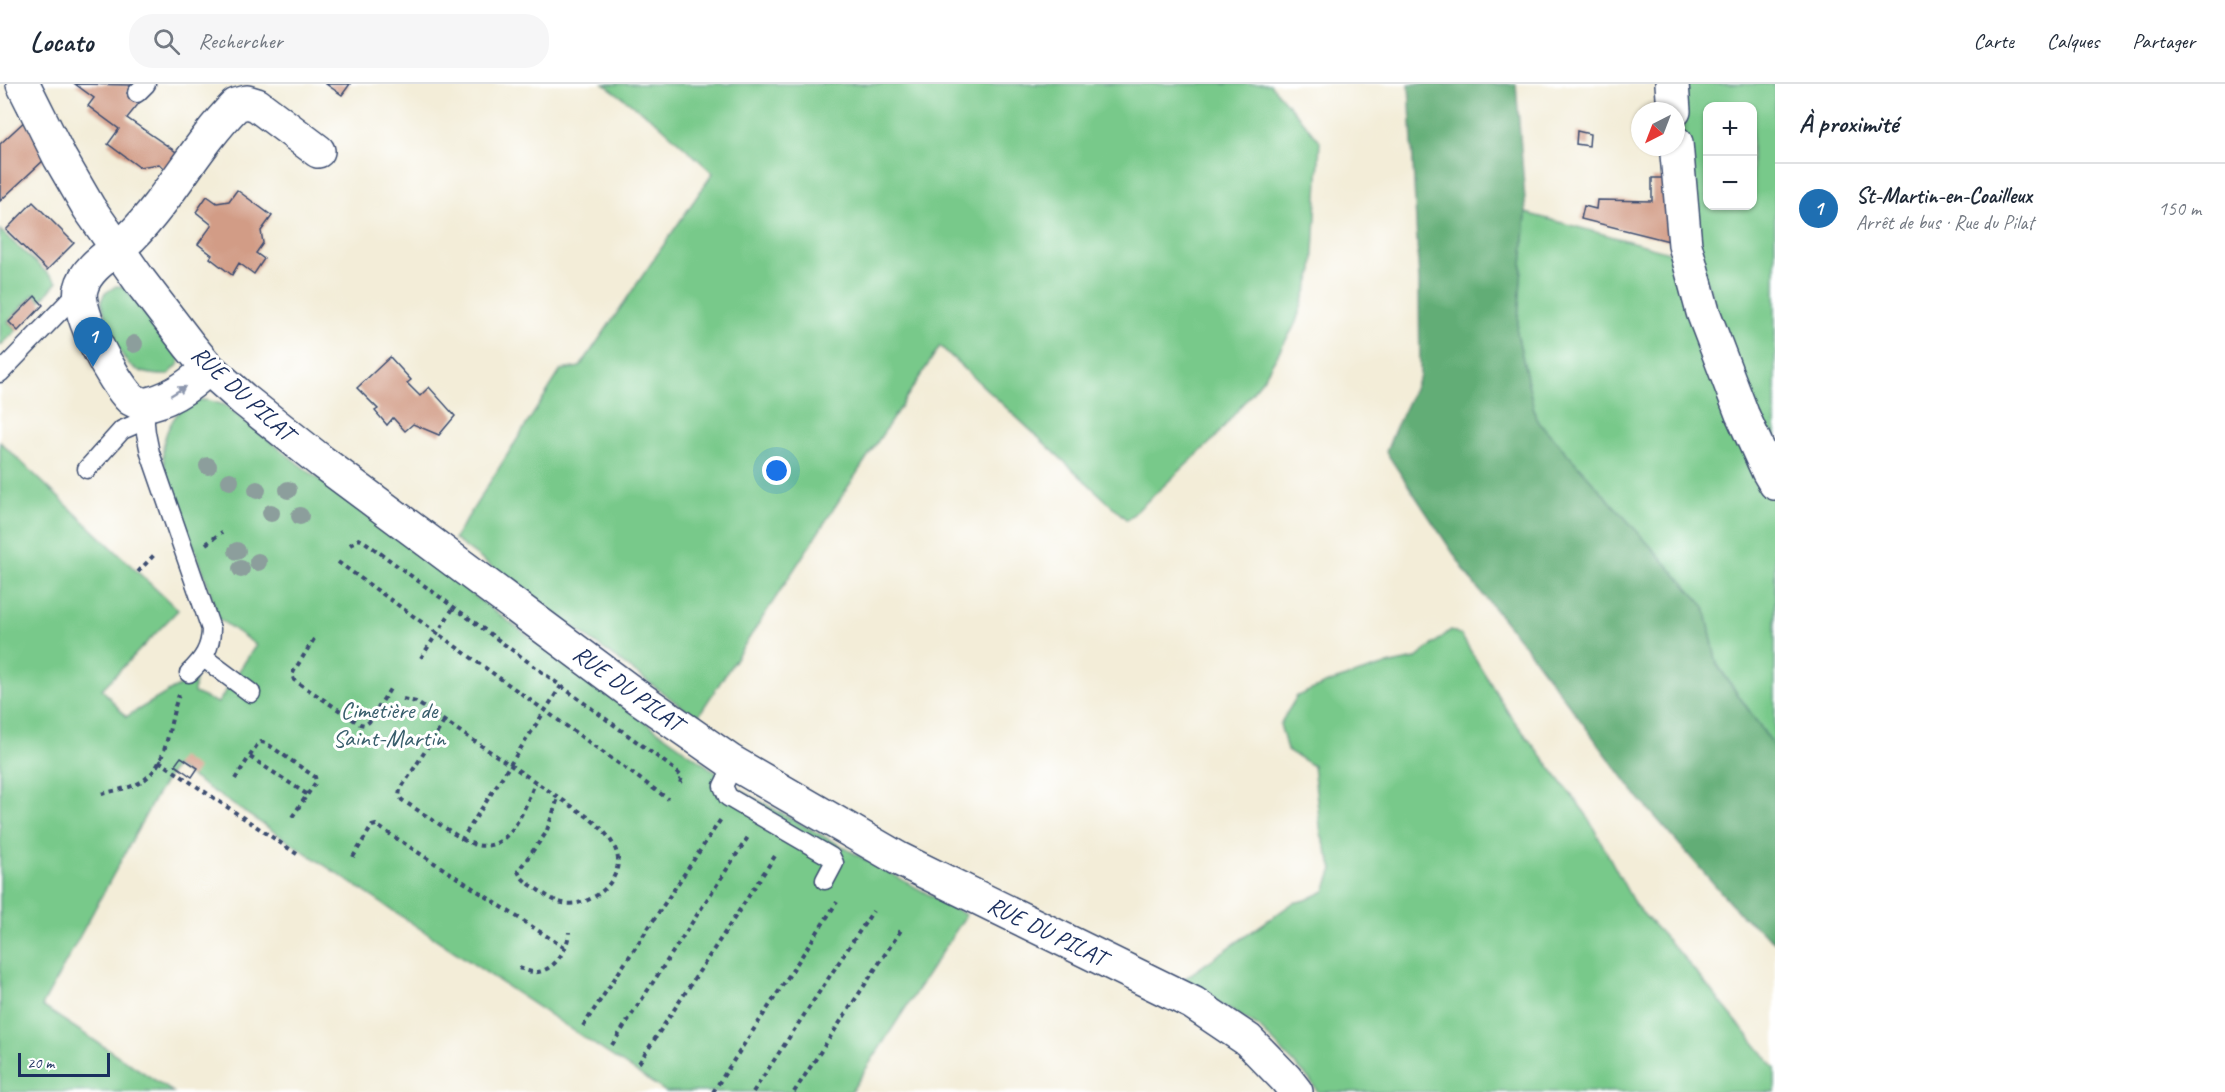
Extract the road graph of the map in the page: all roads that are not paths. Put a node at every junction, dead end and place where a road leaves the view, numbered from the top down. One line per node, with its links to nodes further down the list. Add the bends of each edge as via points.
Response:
1 (23, 84): 7 (main road, RUE DU PILAT, via 60,158)
2 (1671, 84): 4 (main road)
3 (243, 93): 5 (main road); 7 (main road, via 137,231)
4 (1673, 102)
5 (318, 151)
6 (1677, 156): 13 (main road, via 1685,245 1702,312 1742,414)
7 (117, 249): 8 (main road, via 87,276); 9 (main road, RUE DU PILAT)
8 (81, 289): 10 (lane); 11 (main road, via 81,308 89,330 122,389)
9 (208, 368): 11 (main road, one-way to 9); 17 (main road, RUE DU PILAT, via 322,462)
10 (0, 373)
11 (144, 413): 12 (lane, via 122,430); 14 (lane, via 150,453 211,629)
12 (87, 469)
13 (1775, 483)
14 (204, 658): 15 (lane); 16 (lane)
15 (189, 673)
16 (251, 693)
17 (734, 764): 18 (lane, via 723,786 728,797 831,857 834,863); 19 (main road, RUE DU PILAT, via 899,859 1193,1003 1248,1040)
18 (825, 880)
19 (1296, 1092)

